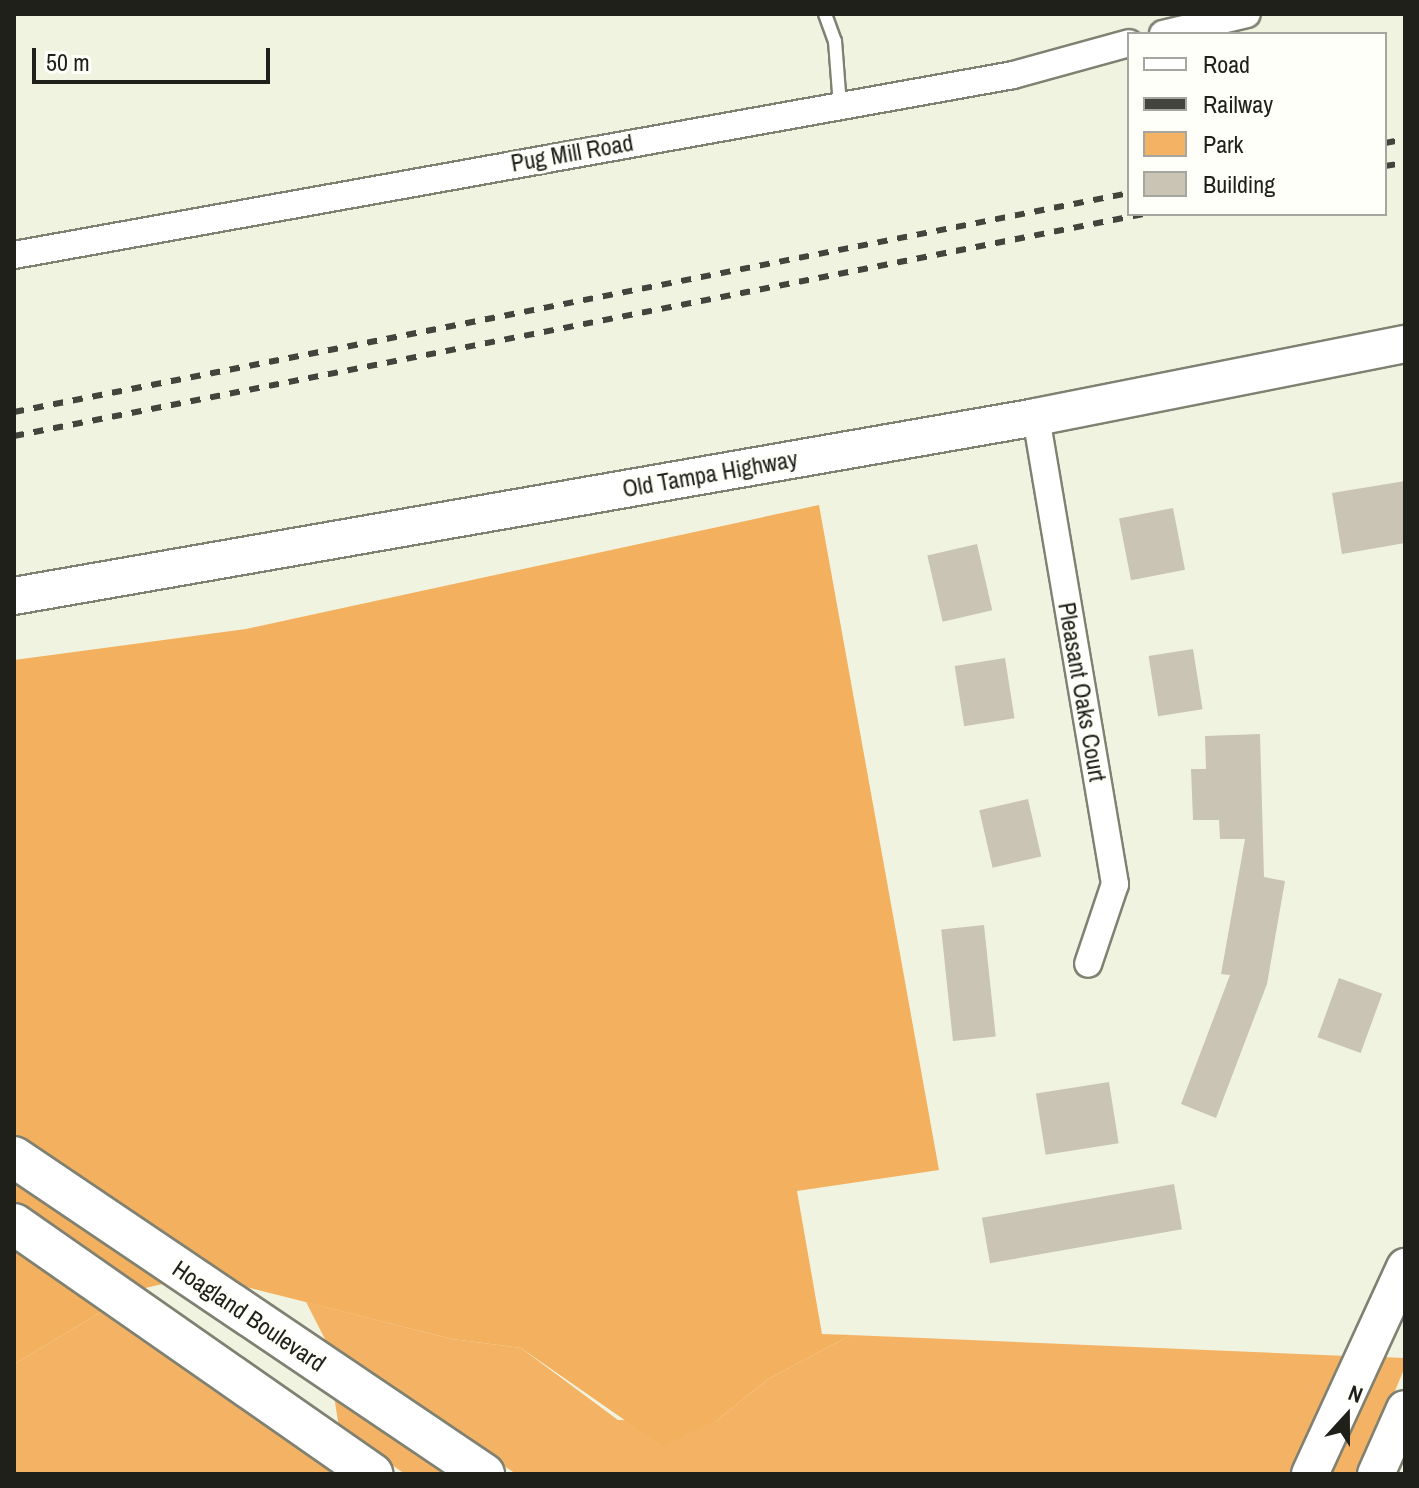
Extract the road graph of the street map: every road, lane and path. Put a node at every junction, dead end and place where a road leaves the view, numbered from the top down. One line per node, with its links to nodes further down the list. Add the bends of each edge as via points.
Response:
1 (825, 14): 5 (lane, via 835,41)
2 (1247, 14): 3 (street)
3 (1171, 32)
4 (1127, 44): 5 (street, Pug Mill Road, via 1013,75)
5 (840, 106): 6 (street, Pug Mill Road)
6 (14, 255)
7 (1405, 344): 8 (street, Old Tampa Highway)
8 (1036, 417): 9 (street, Old Tampa Highway); 10 (street, Pleasant Oaks Court, via 1115,884)
9 (14, 596)
10 (1088, 964)
11 (14, 1157): 16 (main road, Hoagland Boulevard)
12 (14, 1224): 15 (main road)
13 (1405, 1267): 17 (street)
14 (1405, 1409): 18 (street)
15 (372, 1474)
16 (484, 1474)
17 (1310, 1474)
18 (1376, 1474)

